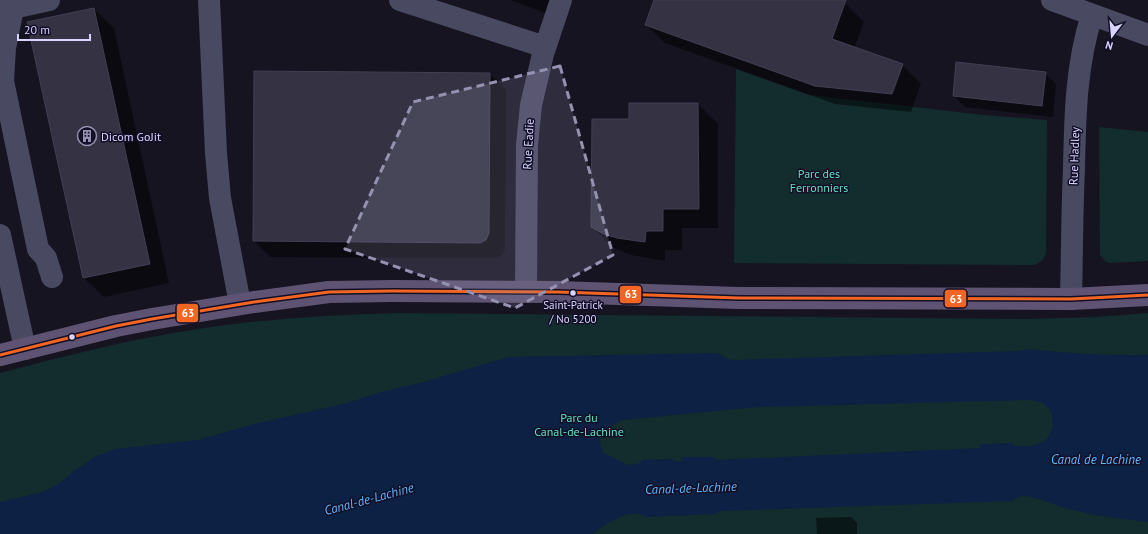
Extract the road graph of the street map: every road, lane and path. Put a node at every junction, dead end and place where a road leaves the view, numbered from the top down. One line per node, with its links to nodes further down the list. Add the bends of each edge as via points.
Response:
1 (49, 0): 6 (street)
2 (209, 0): 18 (street, via 220,198)
3 (400, 0): 9 (street)
4 (561, 0): 9 (street, Rue Eadie)
5 (1052, 0): 7 (street)
6 (7, 6): 10 (street)
7 (1092, 15): 8 (street); 17 (street, Rue Hadley, via 1083,47 1074,135)
8 (1148, 35)
9 (545, 47): 15 (street, Rue Eadie, via 533,94 527,145)
10 (2, 81): 12 (street)
11 (0, 235): 13 (street)
12 (38, 249): 13 (street); 14 (street, via 46,258)
13 (5, 258): 19 (street)
14 (52, 278)
15 (526, 292): 17 (main road, via 739,298); 18 (main road, via 336,292)
16 (1148, 295): 17 (main road)
17 (1071, 299)
18 (240, 304): 19 (main road, via 116,326)
19 (25, 349): 20 (main road)
20 (0, 356)

